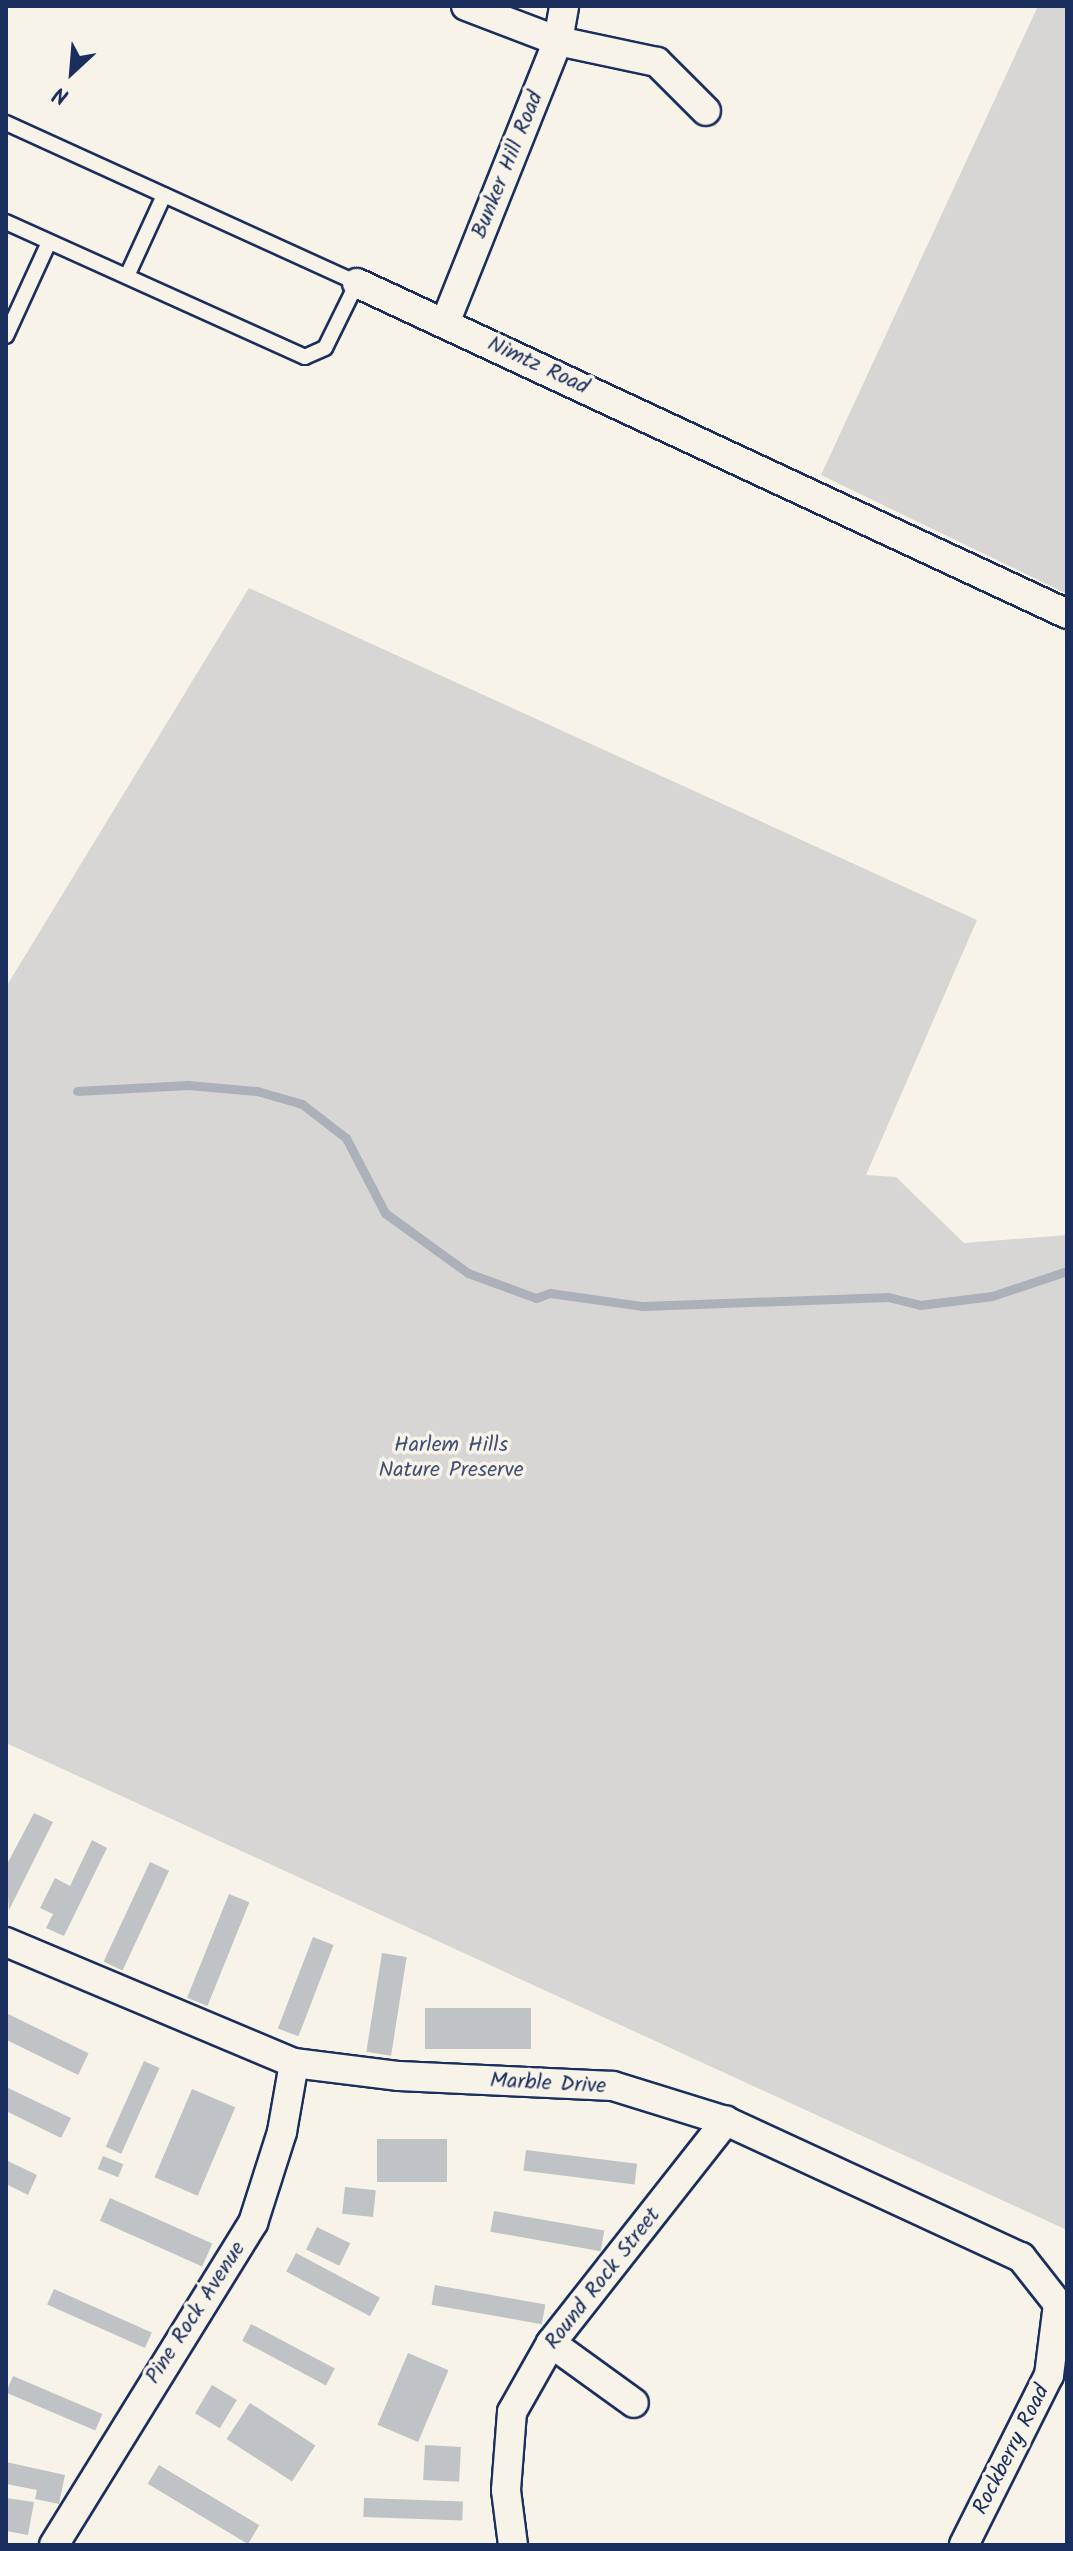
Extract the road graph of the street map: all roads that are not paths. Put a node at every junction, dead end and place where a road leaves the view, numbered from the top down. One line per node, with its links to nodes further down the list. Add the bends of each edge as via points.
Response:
1 (466, 6): 3 (street)
2 (564, 6): 3 (street, Bunker Hill Road)
3 (558, 41): 4 (street, via 657,62); 11 (street, Bunker Hill Road)
4 (706, 111)
5 (6, 123): 6 (lane, Nimtz Road)
6 (164, 195): 9 (lane); 10 (lane, Nimtz Road)
7 (6, 222): 8 (lane)
8 (49, 242): 9 (lane); 12 (lane)
9 (127, 276): 10 (lane, via 305,357 325,348)
10 (357, 283): 11 (street, Nimtz Road)
11 (445, 323): 13 (street, Nimtz Road)
12 (6, 336)
13 (1067, 614)
14 (6, 1942): 15 (street, Marble Drive)
15 (294, 2063): 16 (street, Marble Drive, via 399,2076 613,2086); 20 (street, Pine Rock Avenue, via 282,2132 253,2223)
16 (726, 2121): 17 (street, Marble Drive, via 1021,2257); 18 (street, Round Rock Street)
17 (1058, 2304): 22 (street, Rockberry Road, via 1049,2375)
18 (551, 2343): 19 (street); 21 (street, Round Rock Street, via 512,2412 506,2490)
19 (634, 2403)
20 (54, 2545)
21 (513, 2545)
22 (964, 2545)

